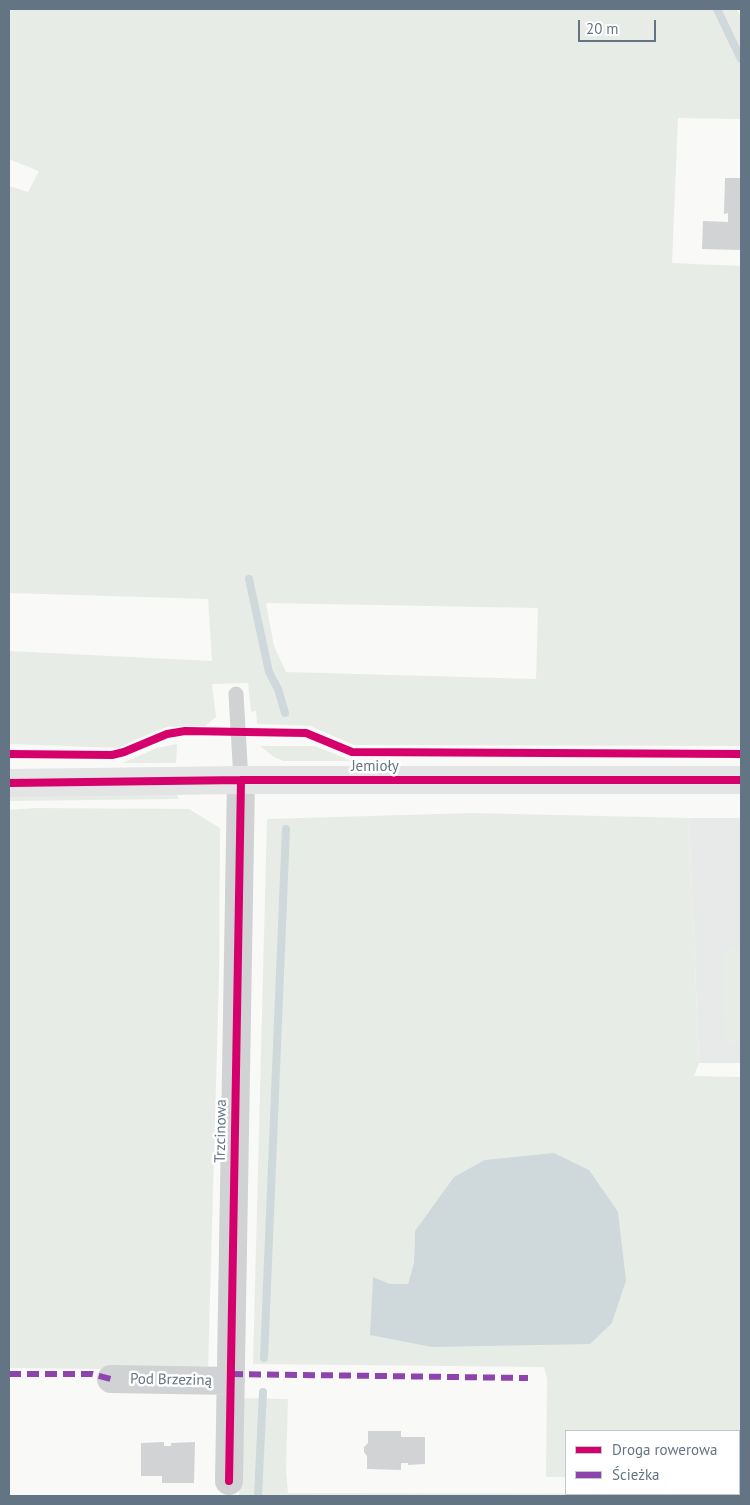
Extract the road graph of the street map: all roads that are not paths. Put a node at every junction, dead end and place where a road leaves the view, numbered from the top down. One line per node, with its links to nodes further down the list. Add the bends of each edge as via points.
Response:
1 (236, 694): 2 (lane)
2 (241, 780): 3 (street, Jemioły); 4 (street, Jemioły); 6 (street, Trzcinowa)
3 (741, 780)
4 (9, 783)
5 (111, 1379): 6 (street, Pod Brzeziną)
6 (231, 1381): 7 (street, Trzcinowa)
7 (229, 1481)

